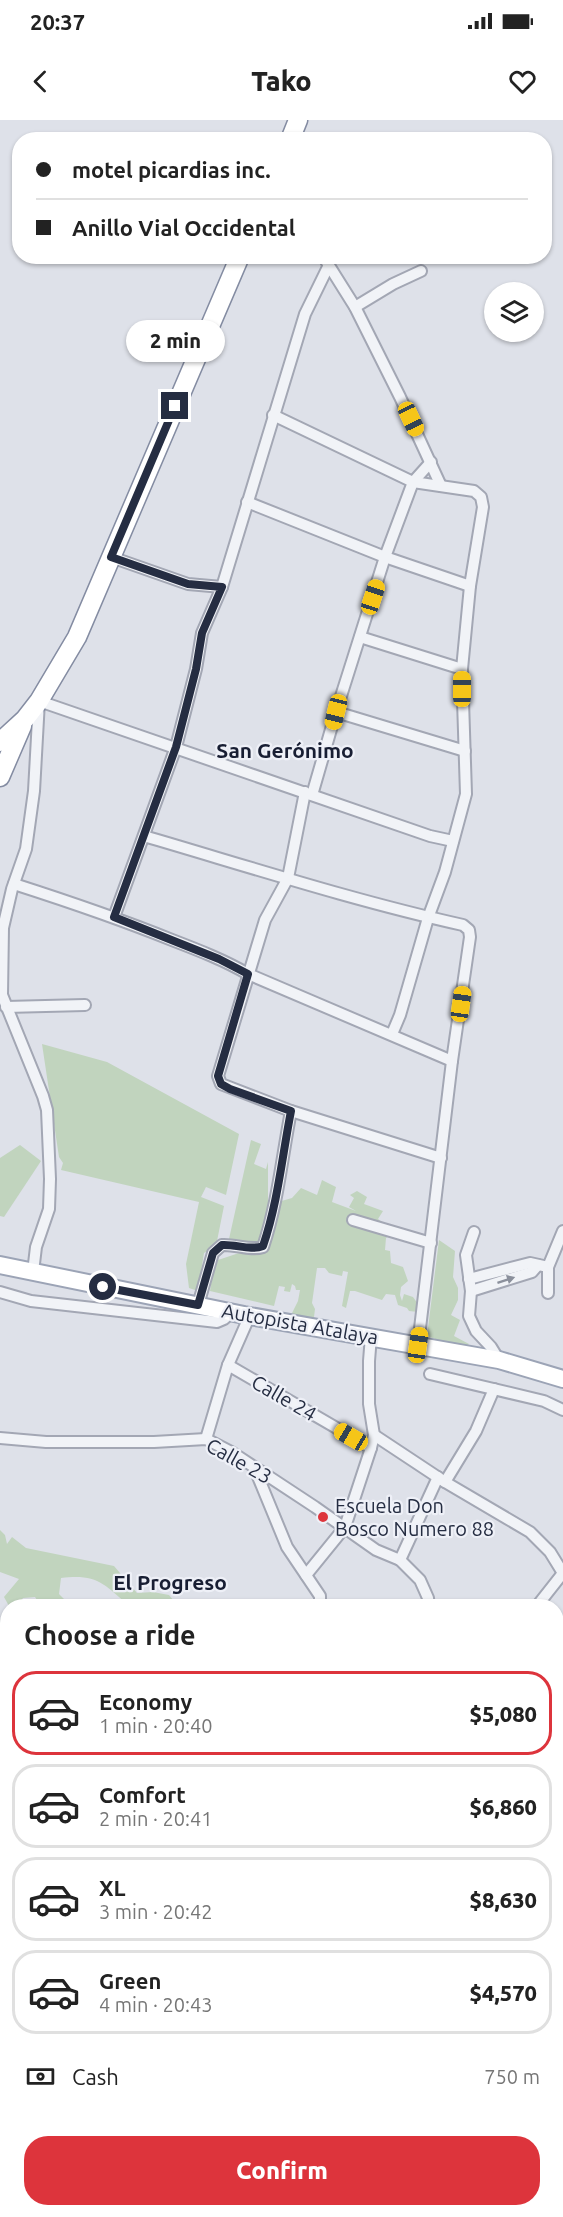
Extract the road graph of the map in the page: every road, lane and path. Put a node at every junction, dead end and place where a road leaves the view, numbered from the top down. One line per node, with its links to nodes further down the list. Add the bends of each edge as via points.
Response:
1 (237, 264): 12 (highway)
2 (325, 264): 6 (street)
3 (327, 264): 5 (street)
4 (421, 270): 5 (street)
5 (355, 307): 7 (street)
6 (273, 416): 8 (street); 10 (street)
7 (431, 462): 8 (street); 9 (street)
8 (413, 482): 9 (street); 11 (street)
9 (441, 486): 13 (street, via 474,491 481,497 483,507)
10 (247, 502): 11 (street); 14 (street)
11 (386, 556): 13 (street); 15 (street)
12 (111, 557): 14 (street, via 188,584); 17 (highway, via 77,637)
13 (470, 586): 16 (street)
14 (222, 587): 21 (street, via 202,633)
15 (360, 637): 16 (street); 18 (street)
16 (462, 669): 22 (street)
17 (39, 700): 19 (highway); 21 (street); 28 (street, via 30,826)
18 (336, 712): 22 (street); 24 (street)
19 (25, 719): 20 (highway); 23 (highway)
20 (0, 742)
21 (176, 747): 24 (street); 25 (street)
22 (465, 751): 26 (street, via 466,794)
23 (0, 777)
24 (308, 794): 26 (street); 27 (street)
25 (144, 836): 27 (street); 29 (street)
26 (453, 841): 30 (street)
27 (288, 878): 30 (street); 31 (street, via 266,920)
28 (14, 884): 29 (street); 33 (street, via 3,928 2,995)
29 (114, 917): 31 (street)
30 (428, 918): 34 (street); 35 (street, via 469,930)
31 (248, 974): 34 (street); 36 (street, via 218,1076 221,1084 230,1089)
32 (85, 1005): 33 (street)
33 (6, 1007): 44 (street, via 47,1110 49,1209 36,1247)
34 (392, 1034): 35 (street)
35 (452, 1061): 37 (street)
36 (291, 1111): 37 (street); 49 (street, via 279,1187 263,1246 255,1249 222,1245 213,1253)
37 (441, 1158): 41 (street)
38 (353, 1220): 41 (street)
39 (563, 1231): 43 (street)
40 (474, 1232): 45 (street, via 466,1255)
41 (431, 1243): 53 (street)
42 (0, 1265): 44 (main road, Autopista Atalaya)
43 (543, 1266): 45 (street, via 530,1263); 46 (street, one-way to 43); 48 (street)
44 (33, 1272): 49 (main road, Autopista Atalaya)
45 (469, 1279): 46 (street)
46 (471, 1291): 54 (street, via 469,1316)
47 (0, 1292): 50 (street, via 31,1301 217,1322)
48 (548, 1293)
49 (198, 1305): 50 (main road, Autopista Atalaya)
50 (232, 1312): 51 (main road, Autopista Atalaya)
51 (250, 1315): 52 (main road, Autopista Atalaya); 55 (street)
52 (371, 1336): 53 (main road, Autopista Atalaya); 60 (street, via 369,1404)
53 (418, 1345): 54 (main road, Autopista Atalaya)
54 (499, 1360): 57 (main road, Autopista Atalaya)
55 (228, 1365): 62 (street); 63 (street, Calle 24)
56 (430, 1374): 58 (street)
57 (563, 1379)
58 (494, 1389): 59 (street, via 544,1401); 65 (street, via 476,1431)
59 (563, 1410)
60 (374, 1435): 63 (street); 65 (street)
61 (0, 1438): 62 (street, Calle 23, via 68,1442)
62 (206, 1439): 64 (street, Calle 23)
63 (371, 1448): 66 (street)
64 (254, 1467): 66 (street, Calle 23); 69 (street, via 287,1547)
65 (442, 1479): 67 (street); 68 (street, via 530,1532 550,1552)
66 (345, 1527): 67 (street, Calle 23, via 376,1550); 69 (street)
67 (400, 1560): 71 (street, Calle 23, via 420,1580)
68 (563, 1573): 72 (street)
69 (306, 1575): 70 (street)
70 (320, 1599)
71 (428, 1599)
72 (543, 1599)

